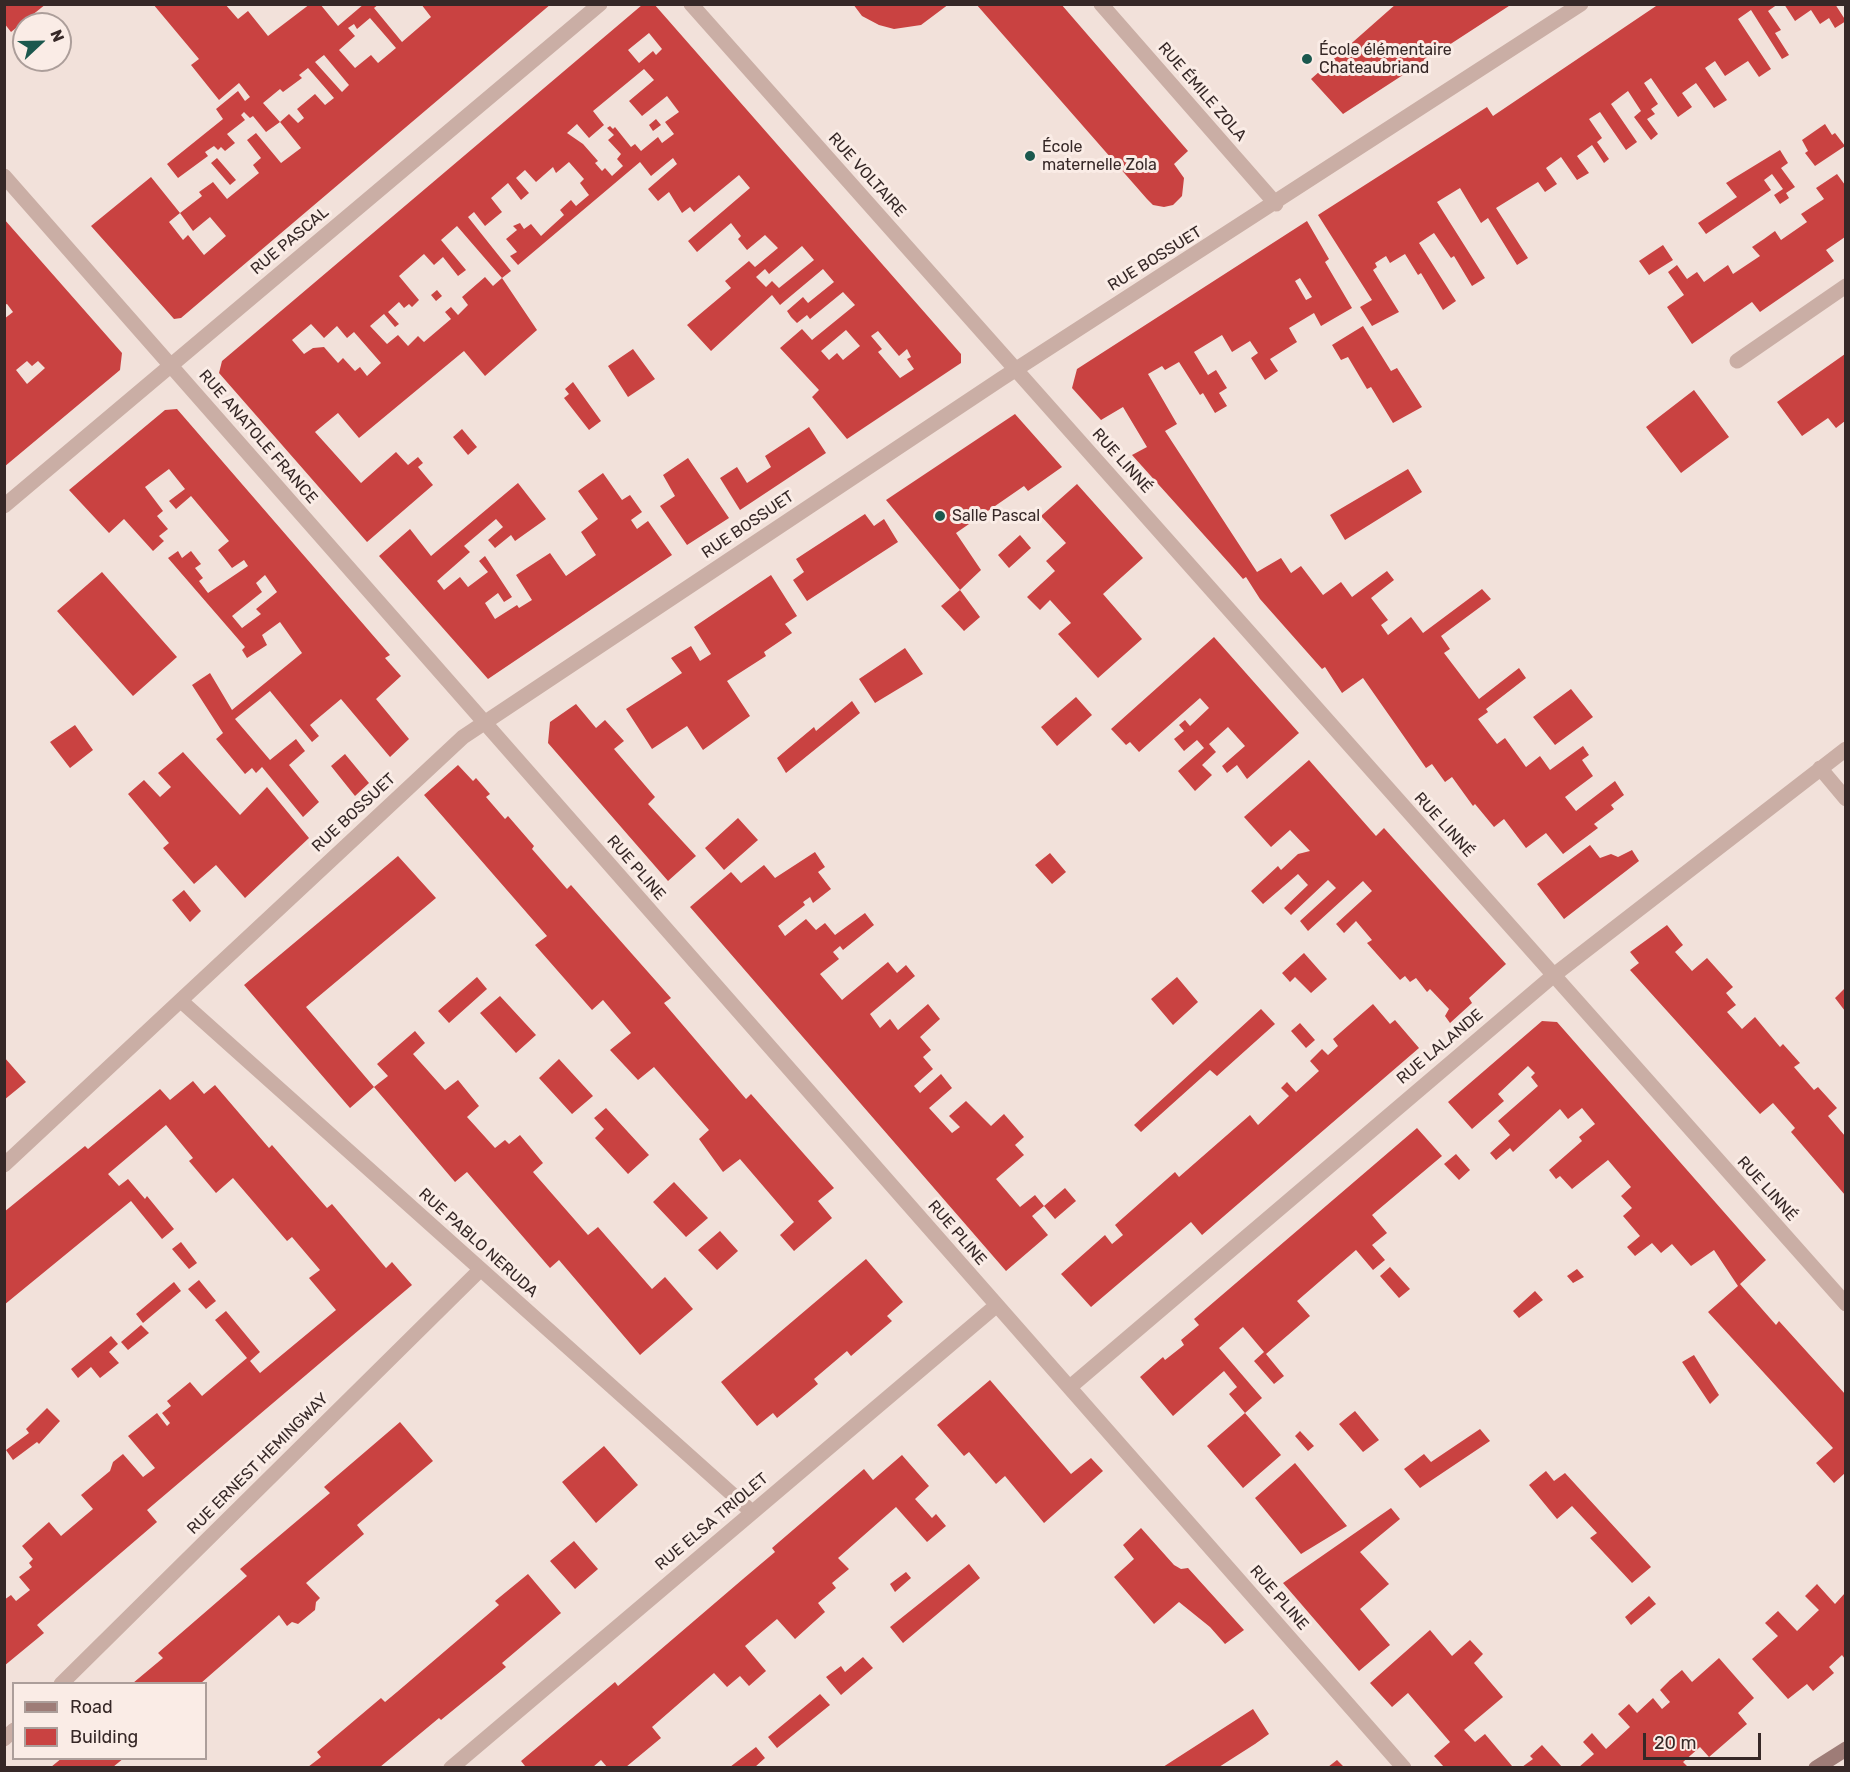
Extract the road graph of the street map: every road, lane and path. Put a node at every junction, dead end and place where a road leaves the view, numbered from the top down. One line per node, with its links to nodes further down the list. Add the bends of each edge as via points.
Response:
1 (600, 4): 9 (street, RUE PASCAL)
2 (691, 4): 10 (street, RUE VOLTAIRE)
3 (1101, 4): 6 (street, RUE ÉMILE ZOLA)
4 (1581, 4): 6 (street, RUE BOSSUET)
5 (4, 176): 9 (street, RUE ANATOLE FRANCE)
6 (1276, 204): 10 (street, RUE BOSSUET)
7 (1845, 286): 8 (street)
8 (1737, 361)
9 (170, 365): 11 (street, RUE PASCAL); 12 (street, RUE ANATOLE FRANCE)
10 (1016, 369): 12 (street, RUE BOSSUET); 16 (street, RUE LINNÉ)
11 (4, 506)
12 (484, 722): 17 (street, RUE BOSSUET, via 430,765); 21 (street, RUE PLINE)
13 (1845, 749): 14 (street, RUE LALANDE)
14 (1820, 768): 15 (street); 16 (street, RUE LALANDE)
15 (1845, 799)
16 (1554, 975): 20 (street, RUE LINNÉ); 22 (street, RUE LALANDE)
17 (181, 1001): 18 (street, RUE BOSSUET); 19 (street, RUE PABLO NERUDA)
18 (4, 1165)
19 (480, 1270): 23 (street, RUE PABLO NERUDA); 24 (street, RUE ERNEST HEMINGWAY)
20 (1845, 1304)
21 (997, 1305): 22 (street, RUE PLINE); 23 (street, RUE ELSA TRIOLET)
22 (1070, 1387): 27 (street, RUE PLINE)
23 (752, 1512): 26 (street, RUE ELSA TRIOLET)
24 (62, 1682)
25 (1845, 1749): 28 (street)
26 (450, 1767)
27 (1404, 1767)
28 (1816, 1767)

